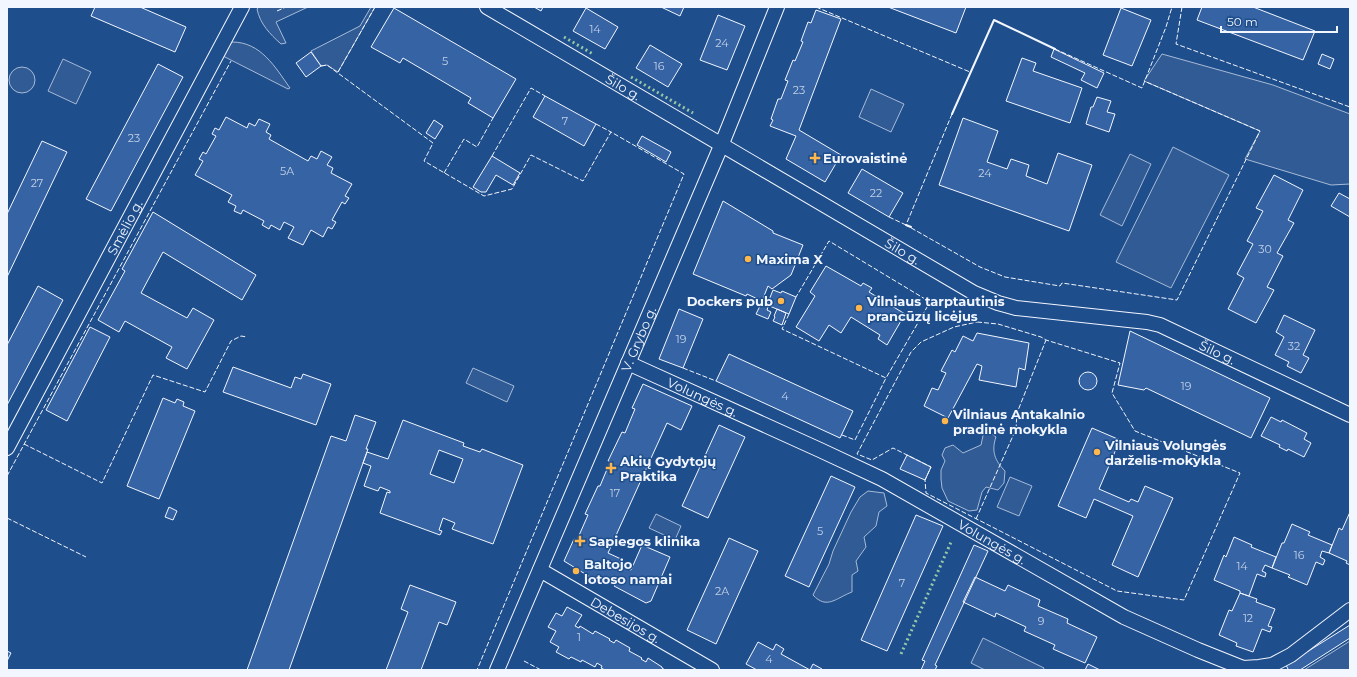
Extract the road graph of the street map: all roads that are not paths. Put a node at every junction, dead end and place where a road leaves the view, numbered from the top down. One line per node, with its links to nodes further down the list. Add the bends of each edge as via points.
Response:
1 (242, 7): 7 (street, Smėlio g.)
2 (487, 7): 4 (street, Šilo g.)
3 (777, 7): 4 (street, V. Grybo g.)
4 (721, 146): 5 (street, V. Grybo g.); 6 (street, Šilo g., via 974,293 1016,308 1160,325)
5 (628, 363): 8 (street, V. Grybo g.); 9 (street, Volungės g., via 876,476 1124,617 1243,668 1272,665 1291,655)
6 (1350, 415)
7 (7, 448)
8 (540, 570): 10 (street, V. Grybo g.); 11 (street, Debesijos g.)
9 (1350, 610)
10 (497, 670)
11 (712, 670)

